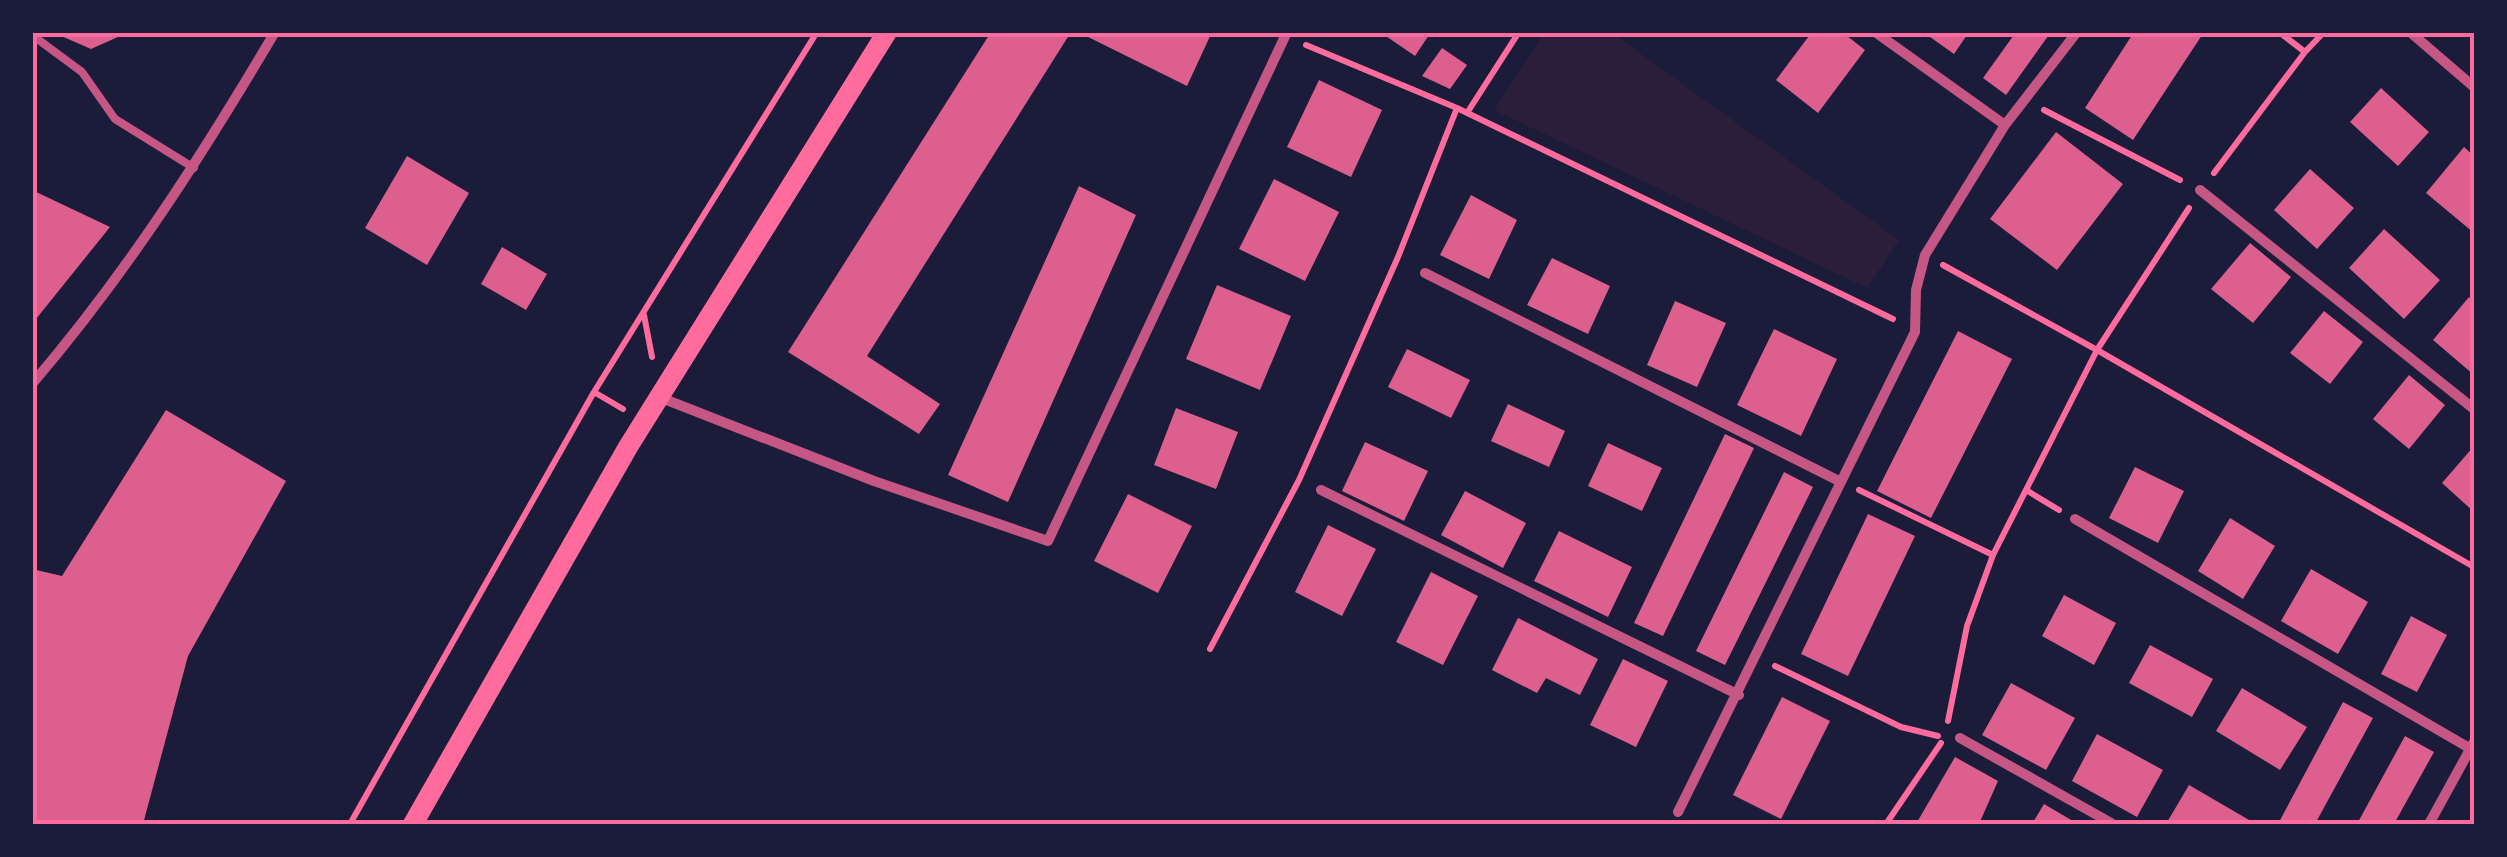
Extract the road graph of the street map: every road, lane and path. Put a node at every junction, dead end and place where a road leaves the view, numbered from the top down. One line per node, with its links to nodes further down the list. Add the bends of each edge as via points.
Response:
1 (275, 32): 18 (street)
2 (817, 32): 41 (path, via 594,392)
3 (887, 32): 25 (main road)
4 (1519, 32): 16 (path)
5 (1875, 32): 17 (street)
6 (2077, 32): 14 (street)
7 (2279, 32): 12 (path)
8 (2324, 32): 12 (path)
9 (2410, 32): 13 (street)
10 (1287, 34): 15 (path); 25 (street, via 1048,542)
11 (32, 35): 18 (lane, via 82,72 115,119)
12 (2305, 52): 19 (path)
13 (2474, 87)
14 (2026, 100): 17 (street); 19 (path)
15 (1457, 108): 16 (path); 33 (path, via 1299,480)
16 (1467, 113): 22 (path)
17 (2005, 125): 20 (street)
18 (194, 168): 24 (street, via 90,316)
19 (2200, 190): 23 (path); 26 (street)
20 (1925, 255): 22 (street); 23 (path)
21 (1425, 272): 27 (street)
22 (1916, 332): 27 (street)
23 (2096, 350): 29 (path); 32 (path)
24 (32, 384)
25 (660, 398): 40 (main road)
26 (2474, 409)
27 (1841, 482): 31 (path); 34 (street)
28 (1320, 490): 35 (street)
29 (2026, 490): 30 (path); 31 (path)
30 (2074, 520): 38 (street)
31 (1993, 555): 36 (path, via 1967,626)
32 (2474, 567)
33 (1210, 649)
34 (1754, 661): 35 (street); 36 (path, via 1901,727)
35 (1738, 695): 39 (street)
36 (1945, 737): 42 (path)
37 (1960, 738): 43 (street)
38 (2473, 746): 44 (street)
39 (1678, 812)
40 (417, 823)
41 (350, 824)
42 (1886, 824)
43 (2113, 824)
44 (2429, 824)

